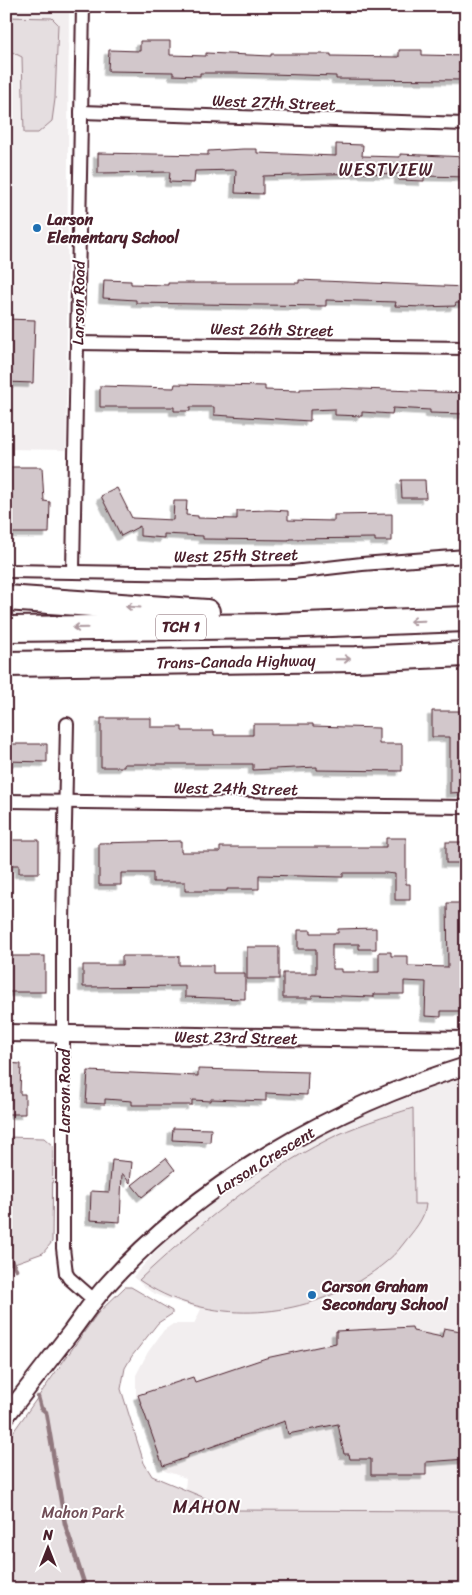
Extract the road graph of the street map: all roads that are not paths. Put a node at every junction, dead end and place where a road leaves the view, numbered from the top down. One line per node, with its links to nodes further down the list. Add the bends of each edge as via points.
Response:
1 (83, 6): 2 (street, Larson Road)
2 (82, 112): 3 (street, West 27th Street); 4 (street, Larson Road)
3 (466, 124)
4 (77, 343): 5 (street, West 26th Street); 8 (street, Larson Road)
5 (466, 348)
6 (466, 556): 8 (street, West 25th Street, via 293,572)
7 (6, 571): 8 (street, West 25th Street)
8 (73, 571)
9 (6, 598): 11 (highway, one-way to 9)
10 (466, 619): 11 (highway, TCH 1, one-way to 11)
11 (356, 623): 12 (highway, TCH 1, one-way to 12)
12 (6, 628)
13 (466, 654): 14 (highway, Trans-Canada Highway / TCH 1, one-way to 13)
14 (190, 662): 15 (highway, Trans-Canada Highway / TCH 1); 16 (highway)
15 (6, 664)
16 (6, 680)
17 (67, 724): 19 (street, Larson Road)
18 (6, 801): 19 (street, West 24th Street)
19 (66, 802): 20 (street, West 24th Street); 22 (street, Larson Road)
20 (466, 807)
21 (6, 1033): 22 (street, West 23rd Street)
22 (65, 1033): 23 (street, West 23rd Street); 25 (street, Larson Road, via 63,1248 66,1273)
23 (466, 1040)
24 (466, 1066): 25 (street, Larson Crescent, via 380,1095 294,1138 260,1159 192,1207 133,1258)
25 (94, 1300): 26 (street)
26 (6, 1416)

